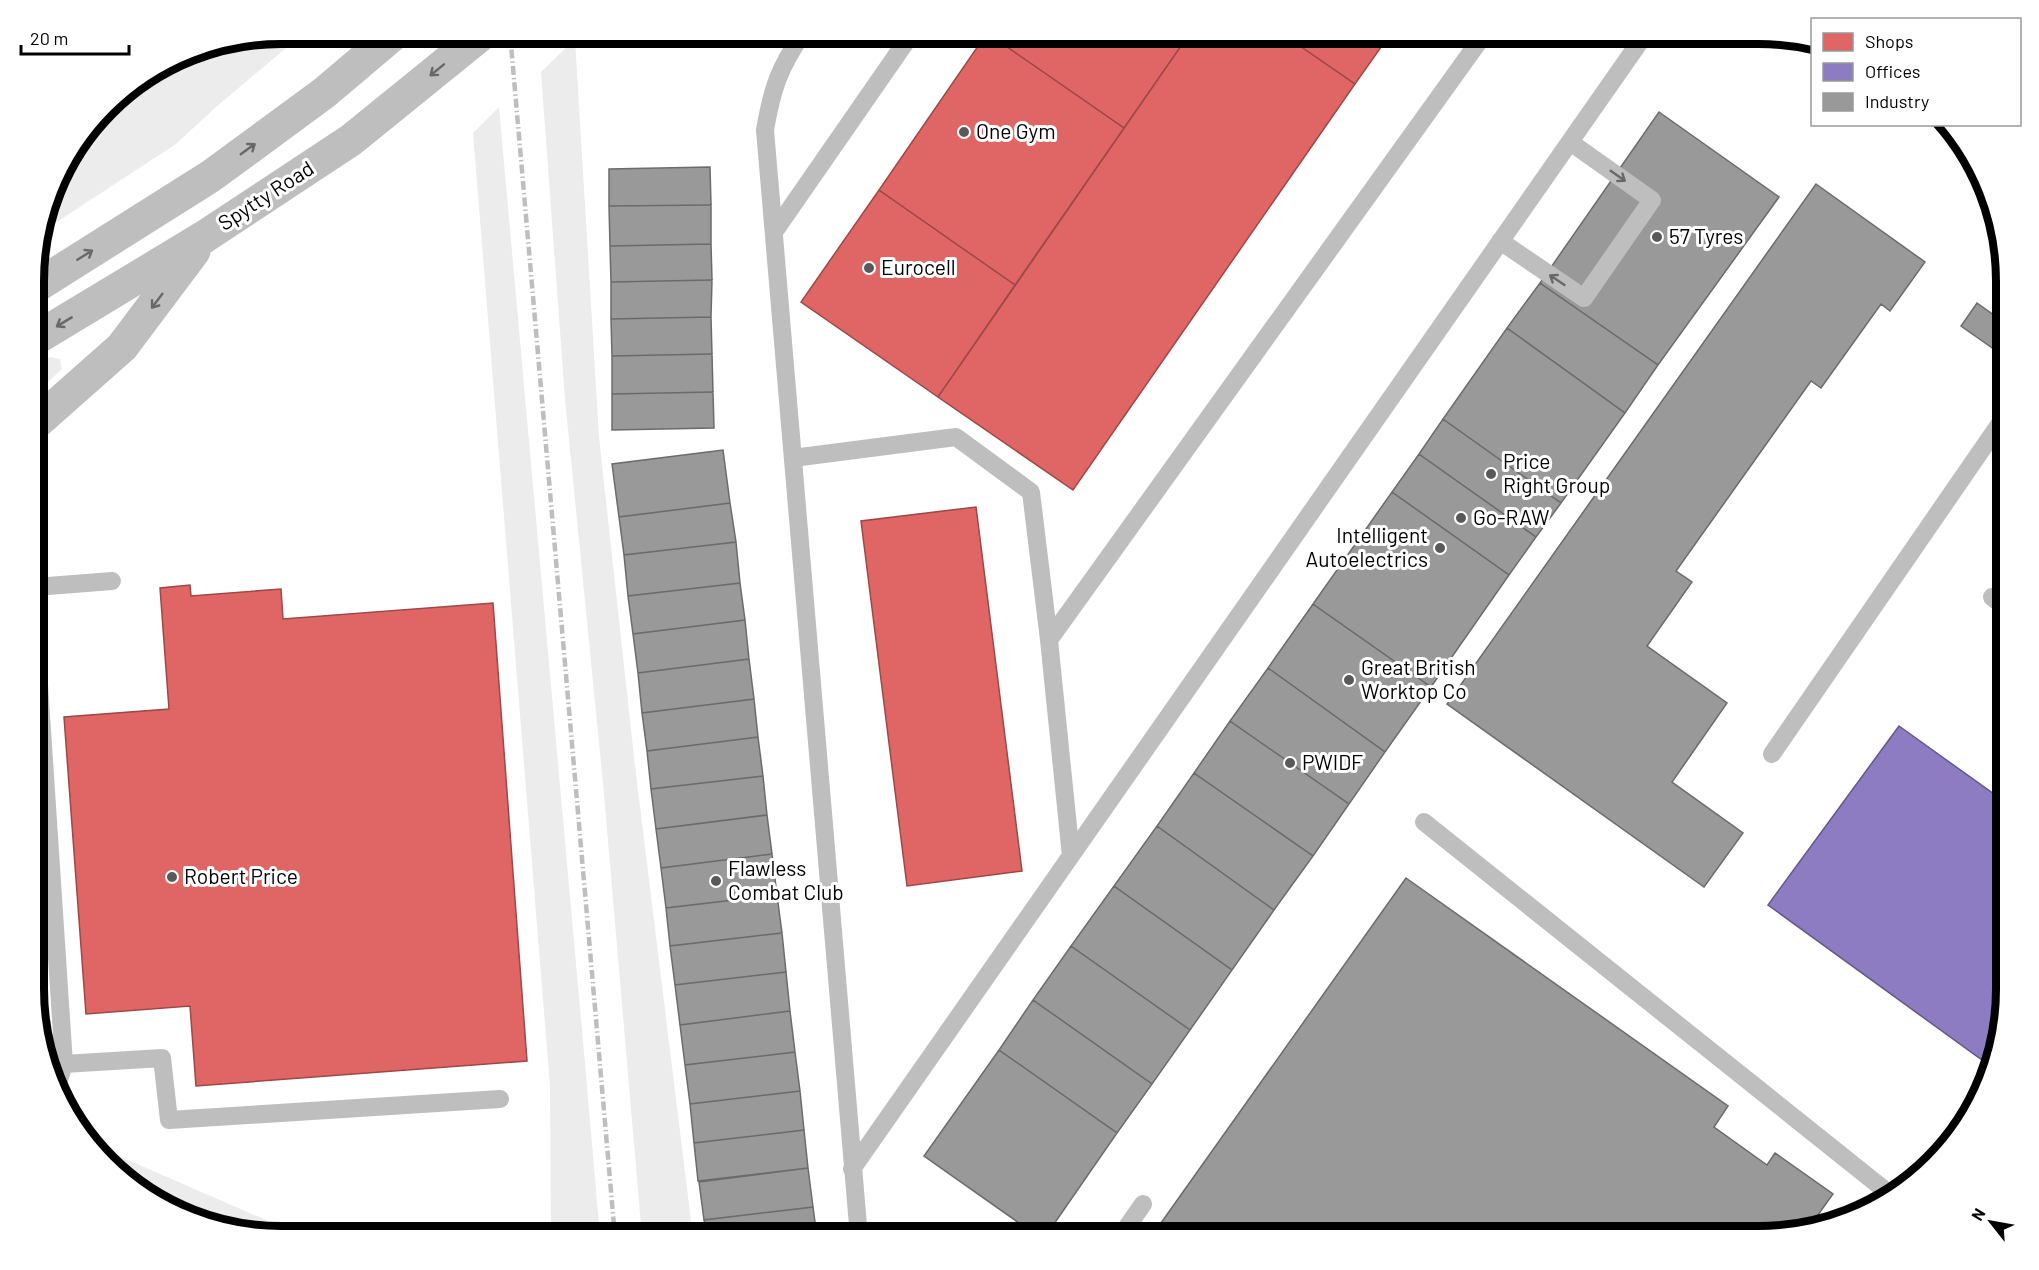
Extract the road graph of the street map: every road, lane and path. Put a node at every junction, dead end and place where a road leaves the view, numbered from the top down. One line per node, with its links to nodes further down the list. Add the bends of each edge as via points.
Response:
1 (382, 44): 11 (main road, one-way to 1, via 211,176 324,93)
2 (469, 44): 9 (main road, Spytty Road, one-way to 9, via 351,140)
3 (795, 44): 8 (lane, via 785,59 771,96 765,130)
4 (904, 44): 8 (lane)
5 (1477, 44): 18 (lane)
6 (1638, 44): 7 (lane)
7 (1570, 142): 10 (lane); 10 (lane, one-way to 10, via 1652,200 1584,298)
8 (774, 232): 15 (lane)
9 (204, 237): 12 (main road, Spytty Road, one-way to 12); 13 (main road, one-way to 13, via 123,347)
10 (1500, 241): 22 (lane)
11 (44, 281)
12 (44, 334)
13 (44, 416)
14 (1996, 430): 19 (lane)
15 (793, 458): 18 (lane, via 956,437 1031,492); 26 (lane)
16 (112, 581): 17 (lane)
17 (44, 586)
18 (1049, 640): 22 (lane)
19 (1772, 754)
20 (44, 761): 23 (lane)
21 (1424, 822): 27 (lane)
22 (1071, 856): 26 (lane)
23 (64, 1064): 24 (lane); 25 (lane, via 162,1058 169,1120)
24 (60, 1076)
25 (500, 1099)
26 (852, 1169): 29 (lane)
27 (1884, 1191)
28 (1143, 1203): 30 (lane)
29 (858, 1226)
30 (1127, 1226)

